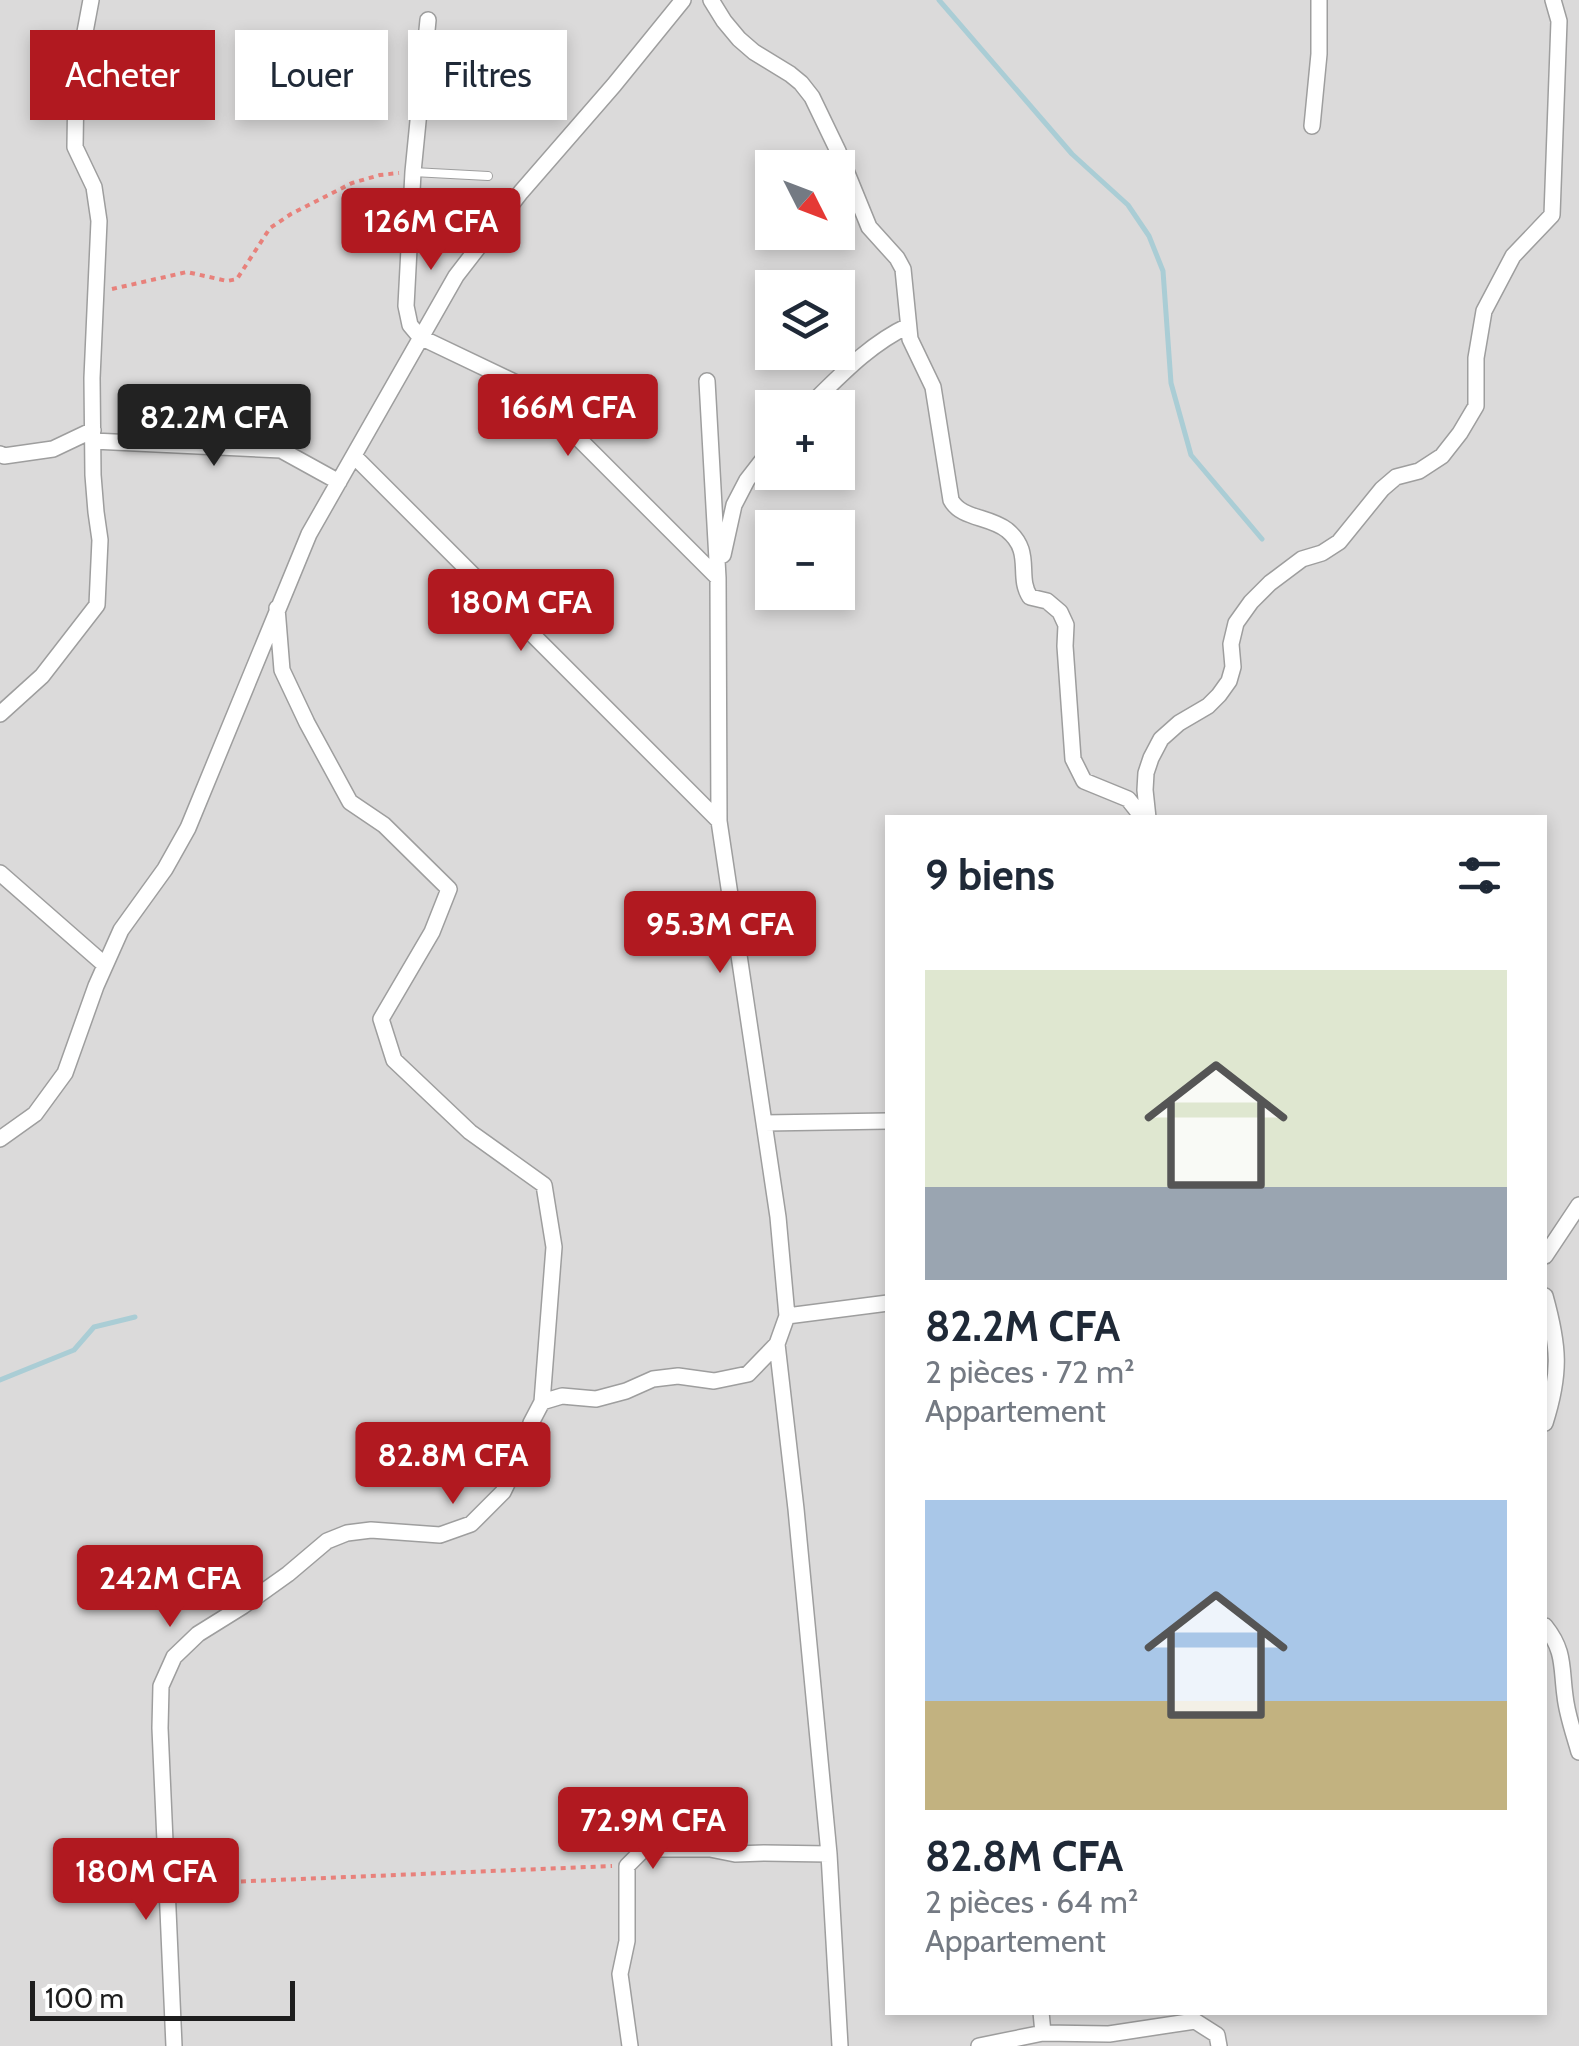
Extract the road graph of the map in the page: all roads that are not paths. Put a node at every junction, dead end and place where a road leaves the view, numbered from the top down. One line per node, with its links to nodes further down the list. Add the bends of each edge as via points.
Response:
1 (91, 0): 14 (street, via 76,80 75,148 94,187 99,221)
2 (682, 0): 11 (street, via 521,192 456,276)
3 (710, 0): 10 (street, via 739,39 812,97 869,227 903,270)
4 (1319, 0): 7 (street)
5 (1553, 0): 23 (street, via 1558,21 1552,215 1513,256 1484,310 1476,406 1442,456 1396,477 1338,542 1302,559 1250,602 1236,623 1233,667 1220,696 1179,723 1150,758)
6 (428, 20): 8 (street)
7 (1312, 126)
8 (414, 172): 9 (lane); 11 (street, via 406,306)
9 (488, 176)
10 (908, 326): 13 (street); 22 (street, via 933,387 951,500 965,514 1010,532 1024,556 1026,591 1060,612 1066,625 1073,759 1084,781 1128,799)
11 (420, 337): 15 (street); 19 (street, via 529,388)
12 (707, 380): 19 (street)
13 (826, 390)
14 (93, 436): 16 (street); 18 (street, via 281,450); 21 (street, via 97,606 42,676)
15 (354, 456): 18 (street); 24 (street)
16 (1, 458)
17 (755, 470): 19 (street, via 734,505)
18 (339, 482): 20 (street)
19 (718, 578): 24 (street)
20 (277, 608): 26 (street, via 188,828); 36 (street, via 282,670 350,802 384,825 449,890 380,1019 394,1060 470,1132 544,1185 554,1247)
21 (0, 714)
22 (1142, 815)
23 (1145, 815)
24 (719, 820): 28 (street)
25 (0, 873): 26 (street)
26 (105, 966): 29 (street, via 65,1074 35,1114)
27 (885, 1121): 28 (street)
28 (765, 1124): 34 (street)
29 (0, 1139)
30 (1579, 1205): 31 (street)
31 (1547, 1253)
32 (885, 1303): 34 (street)
33 (1547, 1305): 37 (street, via 1557,1350)
34 (787, 1316): 35 (street)
35 (778, 1344): 36 (street, via 748,1374 654,1379 596,1398); 40 (street)
36 (542, 1402): 43 (street, via 502,1492 472,1524 440,1536 372,1530 327,1540 174,1657 162,1686 160,1728)
37 (1547, 1417)
38 (1547, 1629): 39 (street, via 1561,1653)
39 (1579, 1752)
40 (829, 1854): 44 (street, via 644,1849 627,1866 620,1974); 45 (street)
41 (1041, 2015): 42 (street)
42 (1042, 2033): 46 (street); 47 (street, via 1109,2034 1195,2020 1217,2035)
43 (174, 2046)
44 (630, 2046)
45 (840, 2046)
46 (979, 2046)
47 (1219, 2046)

